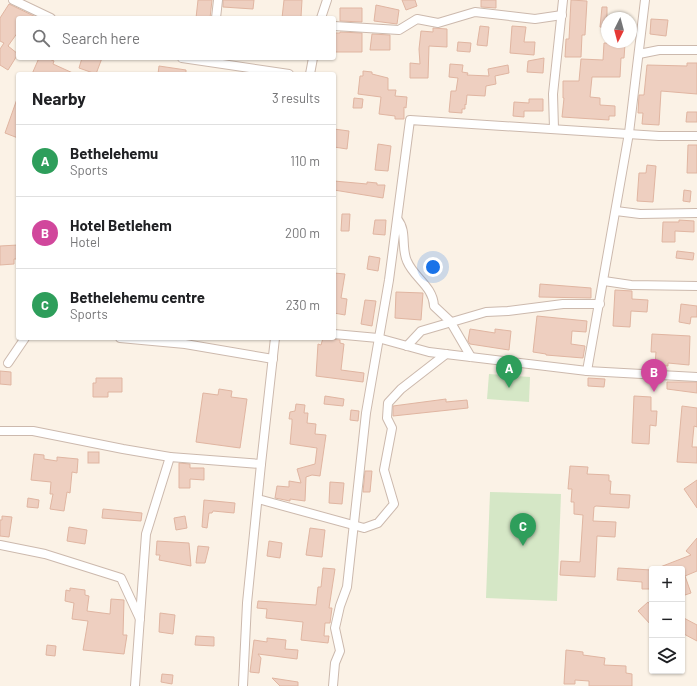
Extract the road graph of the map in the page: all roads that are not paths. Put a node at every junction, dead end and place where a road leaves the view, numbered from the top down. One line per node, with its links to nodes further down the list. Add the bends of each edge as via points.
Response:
1 (13, 0): 7 (street)
2 (218, 0): 8 (street)
3 (327, 0): 9 (street)
4 (563, 0): 6 (street)
5 (645, 0): 12 (street)
6 (562, 15): 10 (street, via 535,19 475,12 438,23 417,19 398,30); 17 (street, via 553,94)
7 (47, 16)
8 (216, 16)
9 (322, 16)
10 (336, 26)
11 (697, 50): 12 (street, via 665,50)
12 (639, 54): 18 (street)
13 (211, 60): 15 (street)
14 (313, 60): 16 (street)
15 (278, 72)
16 (310, 72)
17 (554, 129): 18 (street); 22 (street, via 410,120)
18 (629, 133): 19 (street); 20 (street)
19 (697, 136)
20 (616, 211): 21 (street, via 640,214); 23 (street)
21 (697, 213)
22 (398, 220): 26 (street, via 402,225 407,261 433,297 434,306); 28 (street)
23 (604, 281): 24 (street, via 631,285); 25 (street)
24 (697, 286)
25 (600, 304): 26 (street, via 563,304 486,312); 37 (street)
26 (451, 324): 32 (street, via 421,331); 34 (street)
27 (336, 334): 28 (street)
28 (378, 338): 32 (street); 43 (street)
29 (24, 340): 36 (street)
30 (142, 340): 35 (street, via 185,344)
31 (275, 340): 35 (street)
32 (407, 346): 33 (street)
33 (446, 354): 34 (street); 43 (street, via 401,389 388,403 387,418 392,428 384,470 394,504 378,524 364,528)
34 (471, 357): 37 (street)
35 (273, 359): 41 (street)
36 (8, 363)
37 (587, 371): 38 (street)
38 (697, 377)
39 (0, 431): 40 (street, via 33,430)
40 (170, 457): 41 (street); 45 (street, via 146,534)
41 (261, 464): 42 (street)
42 (258, 499): 43 (street); 47 (street, via 247,603)
43 (353, 525): 48 (street, via 347,587 335,628 340,651 335,664)
44 (0, 545): 45 (street, via 45,554 122,578)
45 (140, 620): 46 (street)
46 (135, 686)
47 (243, 686)
48 (333, 686)

